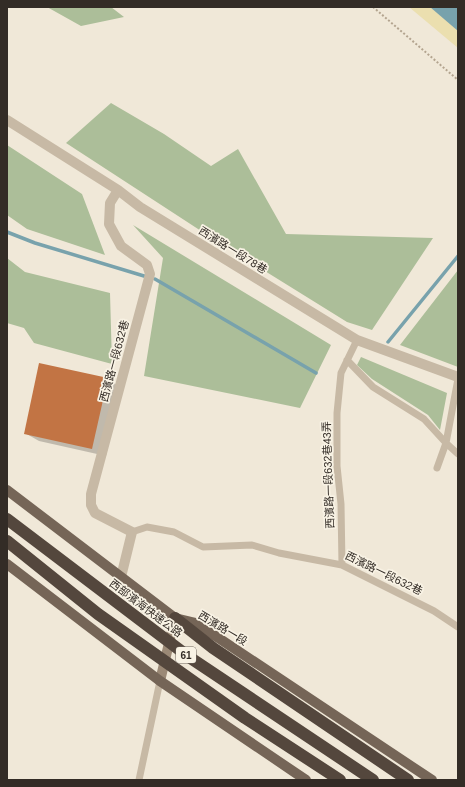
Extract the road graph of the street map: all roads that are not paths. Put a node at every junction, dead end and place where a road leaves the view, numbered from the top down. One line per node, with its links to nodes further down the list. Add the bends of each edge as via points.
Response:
1 (7, 120): 2 (street, 西濱路一段78巷)
2 (118, 190): 3 (street, 西濱路一段78巷, via 140,207); 11 (street, 西濱路一段632巷, via 110,203 109,224 121,246 147,265 150,274 91,494 91,505 95,513)
3 (357, 340): 4 (lane, 西濱路一段632巷43弄); 5 (street, 西濱路一段78巷)
4 (347, 360): 6 (lane, via 373,387 424,419); 14 (lane, 西濱路一段632巷43弄, via 341,373 337,413)
5 (458, 378): 6 (lane)
6 (446, 443): 7 (lane); 8 (lane)
7 (458, 454)
8 (437, 468)
9 (7, 490): 15 (main road, 西濱路一段)
10 (7, 519): 22 (highway, 西部濱海快速公路 / 61, via 189,657)
11 (132, 532): 14 (lane, 西濱路一段632巷, via 147,527 174,532 203,547 252,544 279,553); 15 (street)
12 (7, 541): 21 (highway, 61, via 98,614 245,718)
13 (7, 564): 18 (main road)
14 (342, 564): 17 (lane, 西濱路一段632巷, via 434,611)
15 (121, 577): 16 (main road, 西濱路一段)
16 (175, 618): 18 (street); 23 (highway, via 222,654); 24 (main road, 西濱路一段, via 196,623)
17 (458, 627)
18 (160, 681): 19 (lane); 20 (main road)
19 (139, 780)
20 (306, 780)
21 (340, 780)
22 (373, 780)
23 (408, 780)
24 (432, 780)

